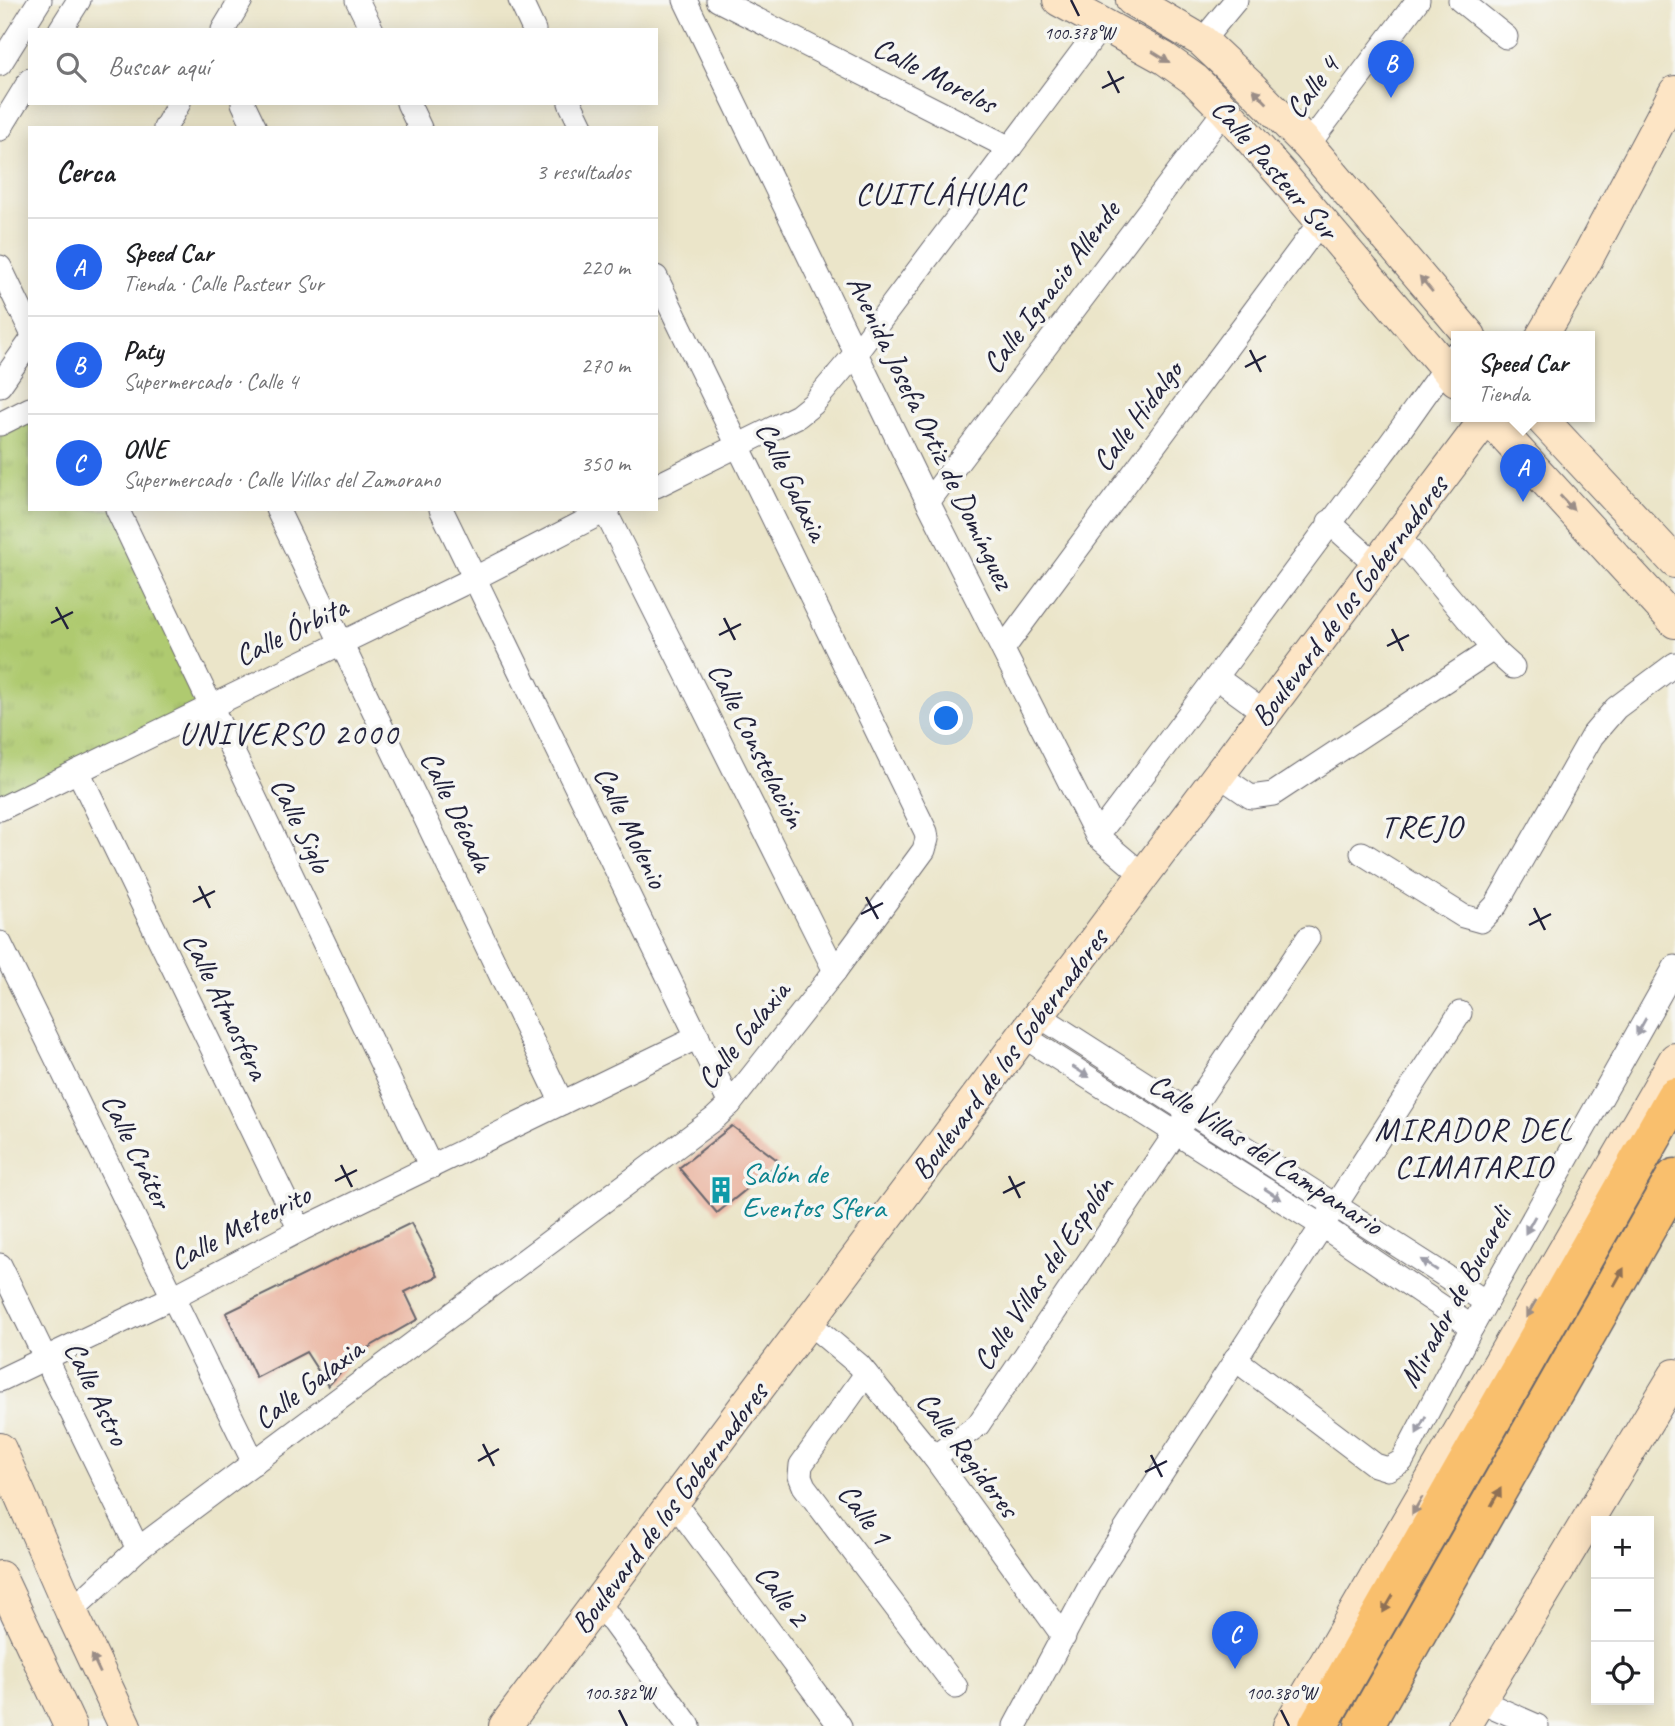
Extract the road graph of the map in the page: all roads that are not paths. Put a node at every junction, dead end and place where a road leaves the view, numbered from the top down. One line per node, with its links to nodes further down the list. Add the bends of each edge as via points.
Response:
1 (40, 0): 20 (street)
2 (79, 0): 14 (street)
3 (241, 0): 15 (street)
4 (357, 0): 16 (street)
5 (520, 0): 17 (street)
6 (685, 0): 42 (street, Avenida Josefa Ortiz de Domínguez)
7 (719, 0): 34 (street, Calle Morelos)
8 (1059, 0): 13 (street, Calle Pasteur Sur)
9 (1132, 0): 19 (street, Calle Pasteur Sur)
10 (1236, 0): 19 (street)
11 (1418, 0): 33 (street, Calle 4)
12 (1460, 0): 18 (street)
13 (1103, 24): 27 (street, Calle Pasteur Sur, one-way to 27, via 1195,80); 34 (street)
14 (62, 28)
15 (224, 28)
16 (371, 28)
17 (533, 28)
18 (1506, 37)
19 (1202, 41): 33 (street, Calle Pasteur Sur, one-way to 19)
20 (0, 64)
21 (28, 83): 32 (street)
22 (1675, 92): 40 (street)
23 (178, 105): 28 (street)
24 (244, 105): 29 (street)
25 (409, 105): 30 (street)
26 (571, 105): 31 (street)
27 (1225, 110): 35 (street, Calle Pasteur Sur); 53 (street, Calle Ignacio Allende)
28 (166, 126)
29 (254, 126)
30 (419, 126)
31 (581, 126)
32 (0, 129)
33 (1308, 145): 39 (street, Calle Pasteur Sur, one-way to 33)
34 (1010, 148): 42 (street)
35 (1321, 221): 43 (street, Calle Pasteur Sur); 66 (street, Calle Hidalgo)
36 (0, 267): 38 (street)
37 (658, 281): 51 (street, Calle Galaxia)
38 (28, 325)
39 (1466, 331)
40 (1545, 331)
41 (28, 345): 45 (street)
42 (856, 353): 51 (street, via 813,404); 53 (street, Avenida Josefa Ortiz de Domínguez)
43 (1451, 365)
44 (1451, 369): 59 (street)
45 (0, 385)
46 (28, 410): 50 (street)
47 (1483, 422): 60 (street, Boulevard de los Gobernadores)
48 (1492, 422): 64 (street, one-way to 64)
49 (1545, 422): 61 (street)
50 (0, 424)
51 (740, 446): 52 (street); 82 (street, Calle Galaxia, via 926,832 924,850)
52 (658, 485)
53 (928, 502): 66 (street, Avenida Josefa Ortiz de Domínguez)
54 (118, 511): 71 (street, Calle Siglo)
55 (277, 511): 65 (street, Calle Década)
56 (442, 511): 63 (street, Calle Molenio)
57 (604, 511): 63 (street, Calle Órbita)
58 (606, 511): 82 (street, Calle Constelación)
59 (1329, 522): 62 (street); 70 (street)
60 (1398, 536): 62 (street, Boulevard de los Gobernadores); 67 (street)
61 (1675, 562)
62 (1377, 565): 72 (street, Boulevard de los Gobernadores)
63 (475, 578): 65 (street, Calle Órbita); 85 (street, Calle Molenio)
64 (1675, 622)
65 (341, 642): 71 (street, Calle Órbita); 88 (street, Calle Década)
66 (1003, 649): 76 (street, Avenida Josefa Ortiz de Domínguez)
67 (1493, 649): 69 (street); 74 (street, via 1273,794 1251,797)
68 (1675, 664): 77 (street, via 1616,708 1592,736 1496,905 1481,920 1463,916)
69 (1513, 667)
70 (1217, 678): 72 (street); 76 (street)
71 (210, 707): 73 (street, Calle Órbita); 93 (street, Calle Siglo)
72 (1265, 713): 74 (street, Boulevard de los Gobernadores)
73 (78, 771): 75 (street, Calle Órbita); 97 (street, Calle Atmosfera)
74 (1219, 775): 78 (street, Boulevard de los Gobernadores)
75 (0, 809)
76 (1097, 836): 78 (street, Avenida Josefa Ortiz de Domínguez)
77 (1362, 853)
78 (1143, 875): 84 (street, Boulevard de los Gobernadores)
79 (1308, 938): 90 (street, Calle Villas del Espolón)
80 (0, 943): 100 (street, Calle Cráter)
81 (1675, 967): 101 (street, Mirador de Bucareli, one-way to 101)
82 (835, 971): 89 (street, Calle Galaxia)
83 (1460, 1013): 95 (street)
84 (1030, 1026): 90 (street, Calle Villas del Campanario); 91 (street, Calle Villas del Campanario, one-way to 91); 102 (street, Boulevard de los Gobernadores)
85 (698, 1037): 88 (street, Calle Meteorito); 89 (street, Calle Molenio)
86 (1675, 1059): 98 (street)
87 (1675, 1097): 92 (highway)
88 (562, 1103): 93 (street, Calle Meteorito)
89 (730, 1104): 111 (street, Calle Galaxia)
90 (1190, 1113): 91 (street, Calle Villas del Espolón); 95 (street, Calle Villas del Campanario)
91 (1177, 1132): 96 (street, Calle Villas del Campanario, one-way to 96); 110 (street, Calle Villas del Espolón, via 978,1425)
92 (1654, 1135): 98 (highway); 127 (highway, one-way to 127)
93 (431, 1167): 97 (street, Calle Meteorito)
94 (1675, 1178): 128 (highway, one-way to 94)
95 (1334, 1204): 96 (street); 101 (street, Calle Villas del Campanario, one-way to 95)
96 (1321, 1225): 103 (street, Calle Villas del Campanario); 105 (street)
97 (300, 1230): 100 (street, Calle Meteorito)
98 (1559, 1262): 126 (street, one-way to 126)
99 (0, 1265): 104 (street, Calle Astro)
100 (173, 1297): 104 (street, Calle Meteorito); 111 (street, Calle Cráter)
101 (1486, 1302): 103 (street, Mirador de Bucareli)
102 (808, 1322): 106 (street, Calle Regidores); 112 (street, Boulevard de los Gobernadores)
103 (1472, 1327): 105 (street, Mirador de Bucareli, one-way to 105, via 1402,1461 1388,1469 1375,1465)
104 (45, 1358): 108 (street, Calle Meteorito); 113 (street, Calle Astro)
105 (1235, 1359): 117 (street, via 1096,1575)
106 (866, 1374): 110 (street, Calle Regidores); 118 (street, Calle 1, via 801,1465 800,1476)
107 (1675, 1375): 119 (street)
108 (0, 1380)
109 (0, 1449): 116 (street)
110 (934, 1457): 117 (street, Calle Regidores)
111 (254, 1463): 113 (street, Calle Galaxia)
112 (673, 1501): 115 (street, Boulevard de los Gobernadores); 124 (street, Calle 2)
113 (138, 1549): 116 (street, Calle Galaxia)
114 (0, 1577): 121 (street)
115 (598, 1602): 120 (street, Boulevard de los Gobernadores); 123 (street)
116 (71, 1611): 122 (street, one-way to 116)
117 (1063, 1637): 125 (street)
118 (956, 1687)
119 (1471, 1713): 129 (street)
120 (516, 1721)
121 (70, 1726)
122 (125, 1726)
123 (689, 1726)
124 (840, 1726)
125 (1015, 1726)
126 (1289, 1726)
127 (1318, 1726)
128 (1364, 1726)
129 (1537, 1726)

